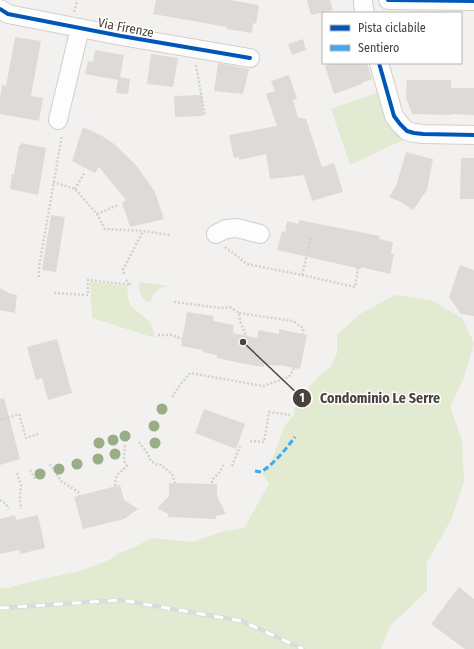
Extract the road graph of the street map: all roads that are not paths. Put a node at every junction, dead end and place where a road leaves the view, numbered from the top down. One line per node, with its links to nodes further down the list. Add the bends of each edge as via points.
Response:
1 (364, 0): 5 (street)
2 (388, 0): 3 (street)
3 (474, 1)
4 (0, 9): 6 (street, Via Firenze, via 8,14)
5 (365, 12)
6 (80, 28): 7 (street, Via Firenze); 9 (street)
7 (250, 58)
8 (379, 64): 10 (street, via 394,116 407,131 423,134)
9 (59, 116)
10 (474, 135)
11 (260, 234): 12 (street, via 237,228 226,229)
12 (220, 240)

